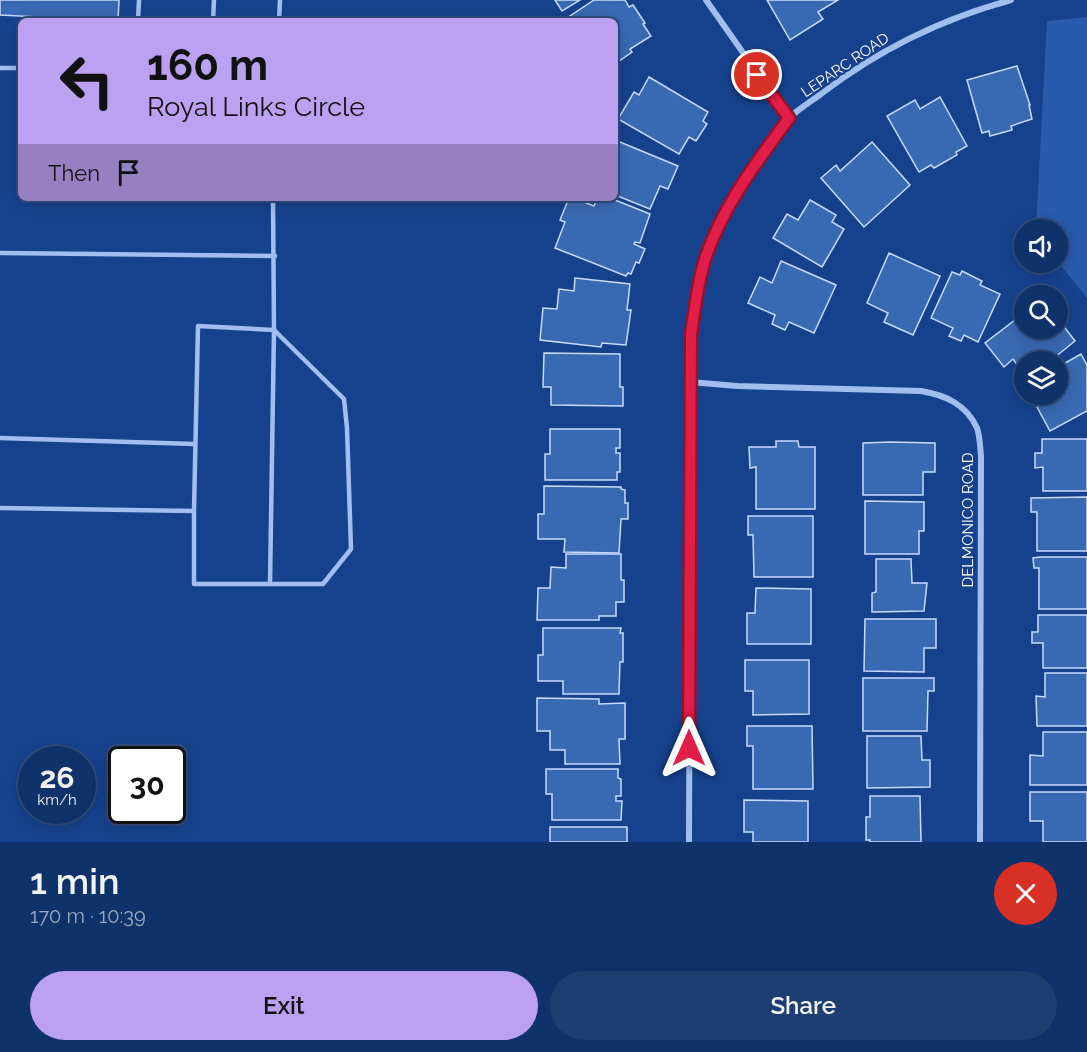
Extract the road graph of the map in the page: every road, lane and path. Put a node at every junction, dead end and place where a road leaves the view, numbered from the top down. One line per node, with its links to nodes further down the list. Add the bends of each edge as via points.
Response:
1 (139, 0): 6 (lane)
2 (214, 0): 7 (lane)
3 (280, 0): 8 (lane)
4 (706, 0): 11 (street)
5 (1011, 0): 11 (street, LEPARC ROAD, via 974,10 893,46)
6 (138, 18)
7 (213, 18)
8 (279, 18)
9 (0, 68): 10 (lane)
10 (18, 68)
11 (789, 118): 16 (street, LEPARC ROAD, via 725,212 711,244 694,310)
12 (273, 201): 14 (lane)
13 (0, 253): 14 (lane)
14 (275, 256): 15 (lane)
15 (274, 330): 18 (lane, via 198,326); 21 (lane); 21 (lane, via 344,399 351,549 323,584)
16 (690, 382): 22 (street, LEPARC ROAD); 23 (street, DELMONICO ROAD, via 921,391 953,400 968,413 978,430 981,456)
17 (0, 438): 18 (lane)
18 (195, 444): 20 (lane)
19 (0, 508): 20 (lane)
20 (194, 511): 21 (lane, via 194,584)
21 (270, 584)
22 (689, 842)
23 (980, 842)

